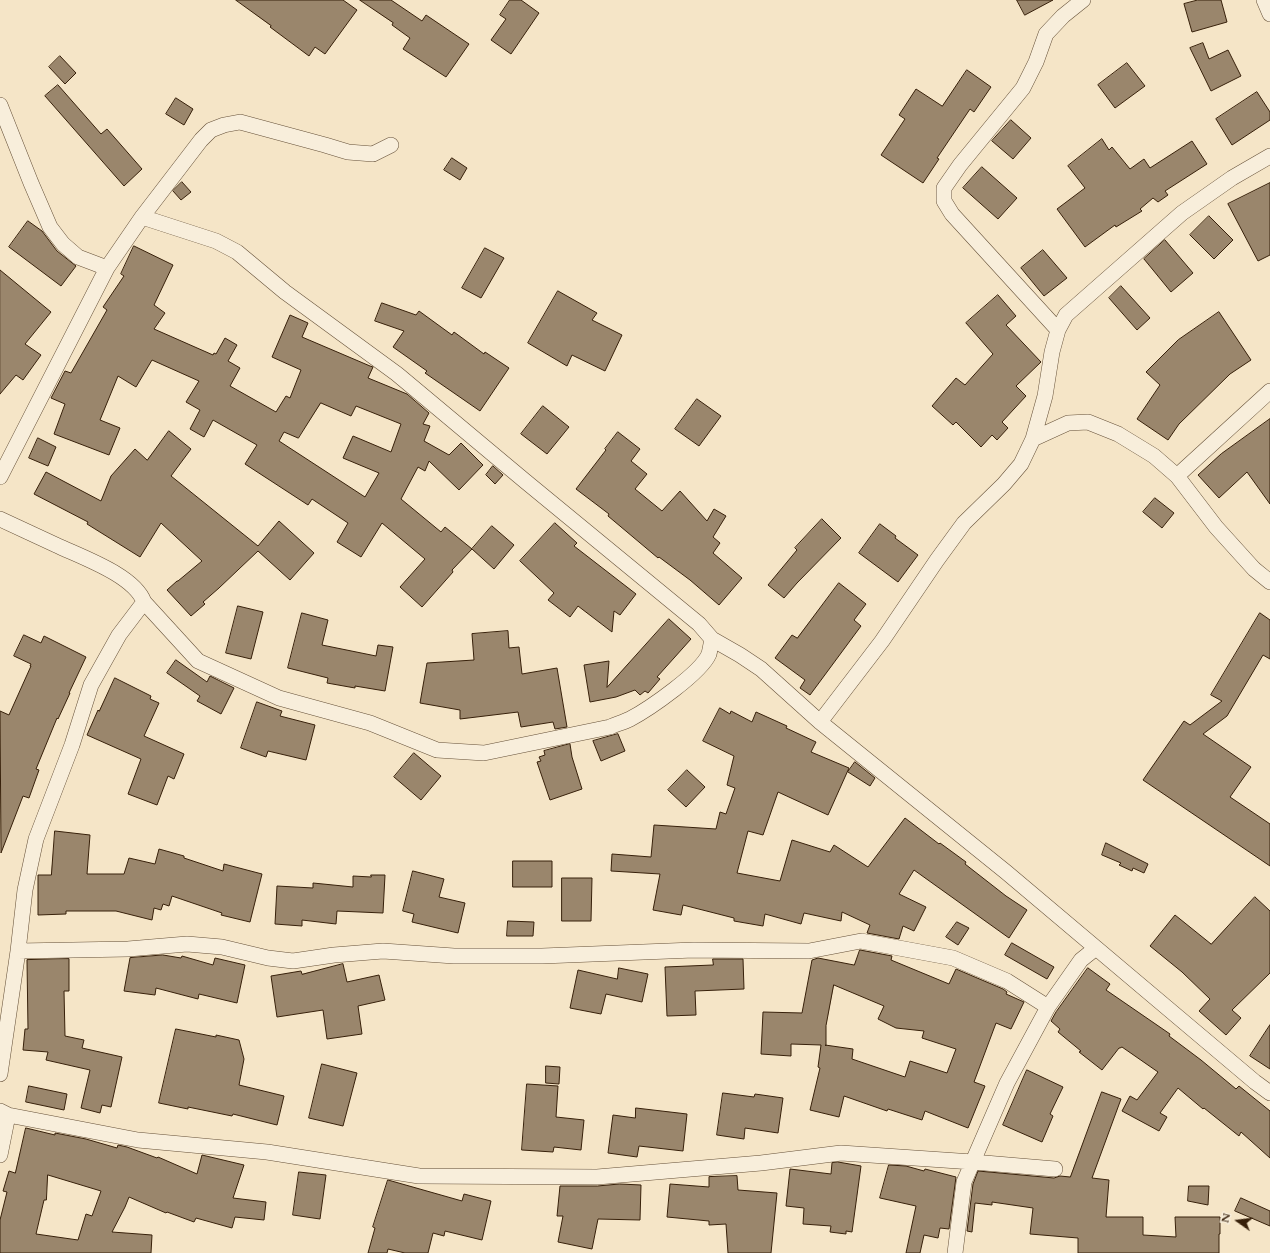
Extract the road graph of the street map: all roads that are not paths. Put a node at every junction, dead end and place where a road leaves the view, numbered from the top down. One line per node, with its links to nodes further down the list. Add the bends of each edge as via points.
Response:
1 (1082, 0): 9 (street, via 1046,34 1023,88 944,188 944,201 952,214)
2 (1264, 0): 3 (street)
3 (1270, 14)
4 (0, 105): 8 (street, via 50,227 78,257)
5 (391, 145): 7 (street, via 373,154 348,152 240,122 224,125 211,130 201,140)
6 (1270, 156): 9 (street, via 1232,178 1182,213 1066,315)
7 (142, 217): 8 (street); 17 (street, via 216,240 237,252 285,292 397,374 699,624)
8 (107, 268): 13 (street)
9 (1058, 330): 11 (street)
10 (1270, 391): 12 (street)
11 (1034, 438): 12 (street, via 1068,423 1088,422 1118,434 1154,456); 20 (street, via 1021,464 964,524 882,641)
12 (1177, 476): 15 (street, via 1216,527 1254,570)
13 (0, 477)
14 (0, 519): 16 (street, via 95,562 122,578 141,595)
15 (1270, 582)
16 (144, 602): 18 (street, via 198,661 279,698 370,723 437,750 484,753 610,727 648,709 700,667); 22 (street, via 119,635 91,685 72,746 36,839 24,890)
17 (712, 639): 18 (street); 19 (street)
18 (708, 655): 19 (street)
19 (740, 655): 20 (street, via 761,669)
20 (820, 722): 21 (street)
21 (1096, 948): 23 (street); 25 (street)
22 (18, 951): 23 (street, via 128,949 187,944 222,947 293,961 383,951 454,956 542,956 694,950 809,951 861,941 953,958 1007,980); 24 (street)
23 (1048, 1007): 28 (street, via 1007,1083)
24 (0, 1074)
25 (1270, 1093)
26 (4, 1113): 27 (street); 28 (street, via 138,1140 267,1152 420,1176 597,1177 761,1164 841,1153)
27 (0, 1155)
28 (973, 1162): 29 (street); 30 (street, via 964,1182)
29 (1055, 1169)
30 (955, 1253)

